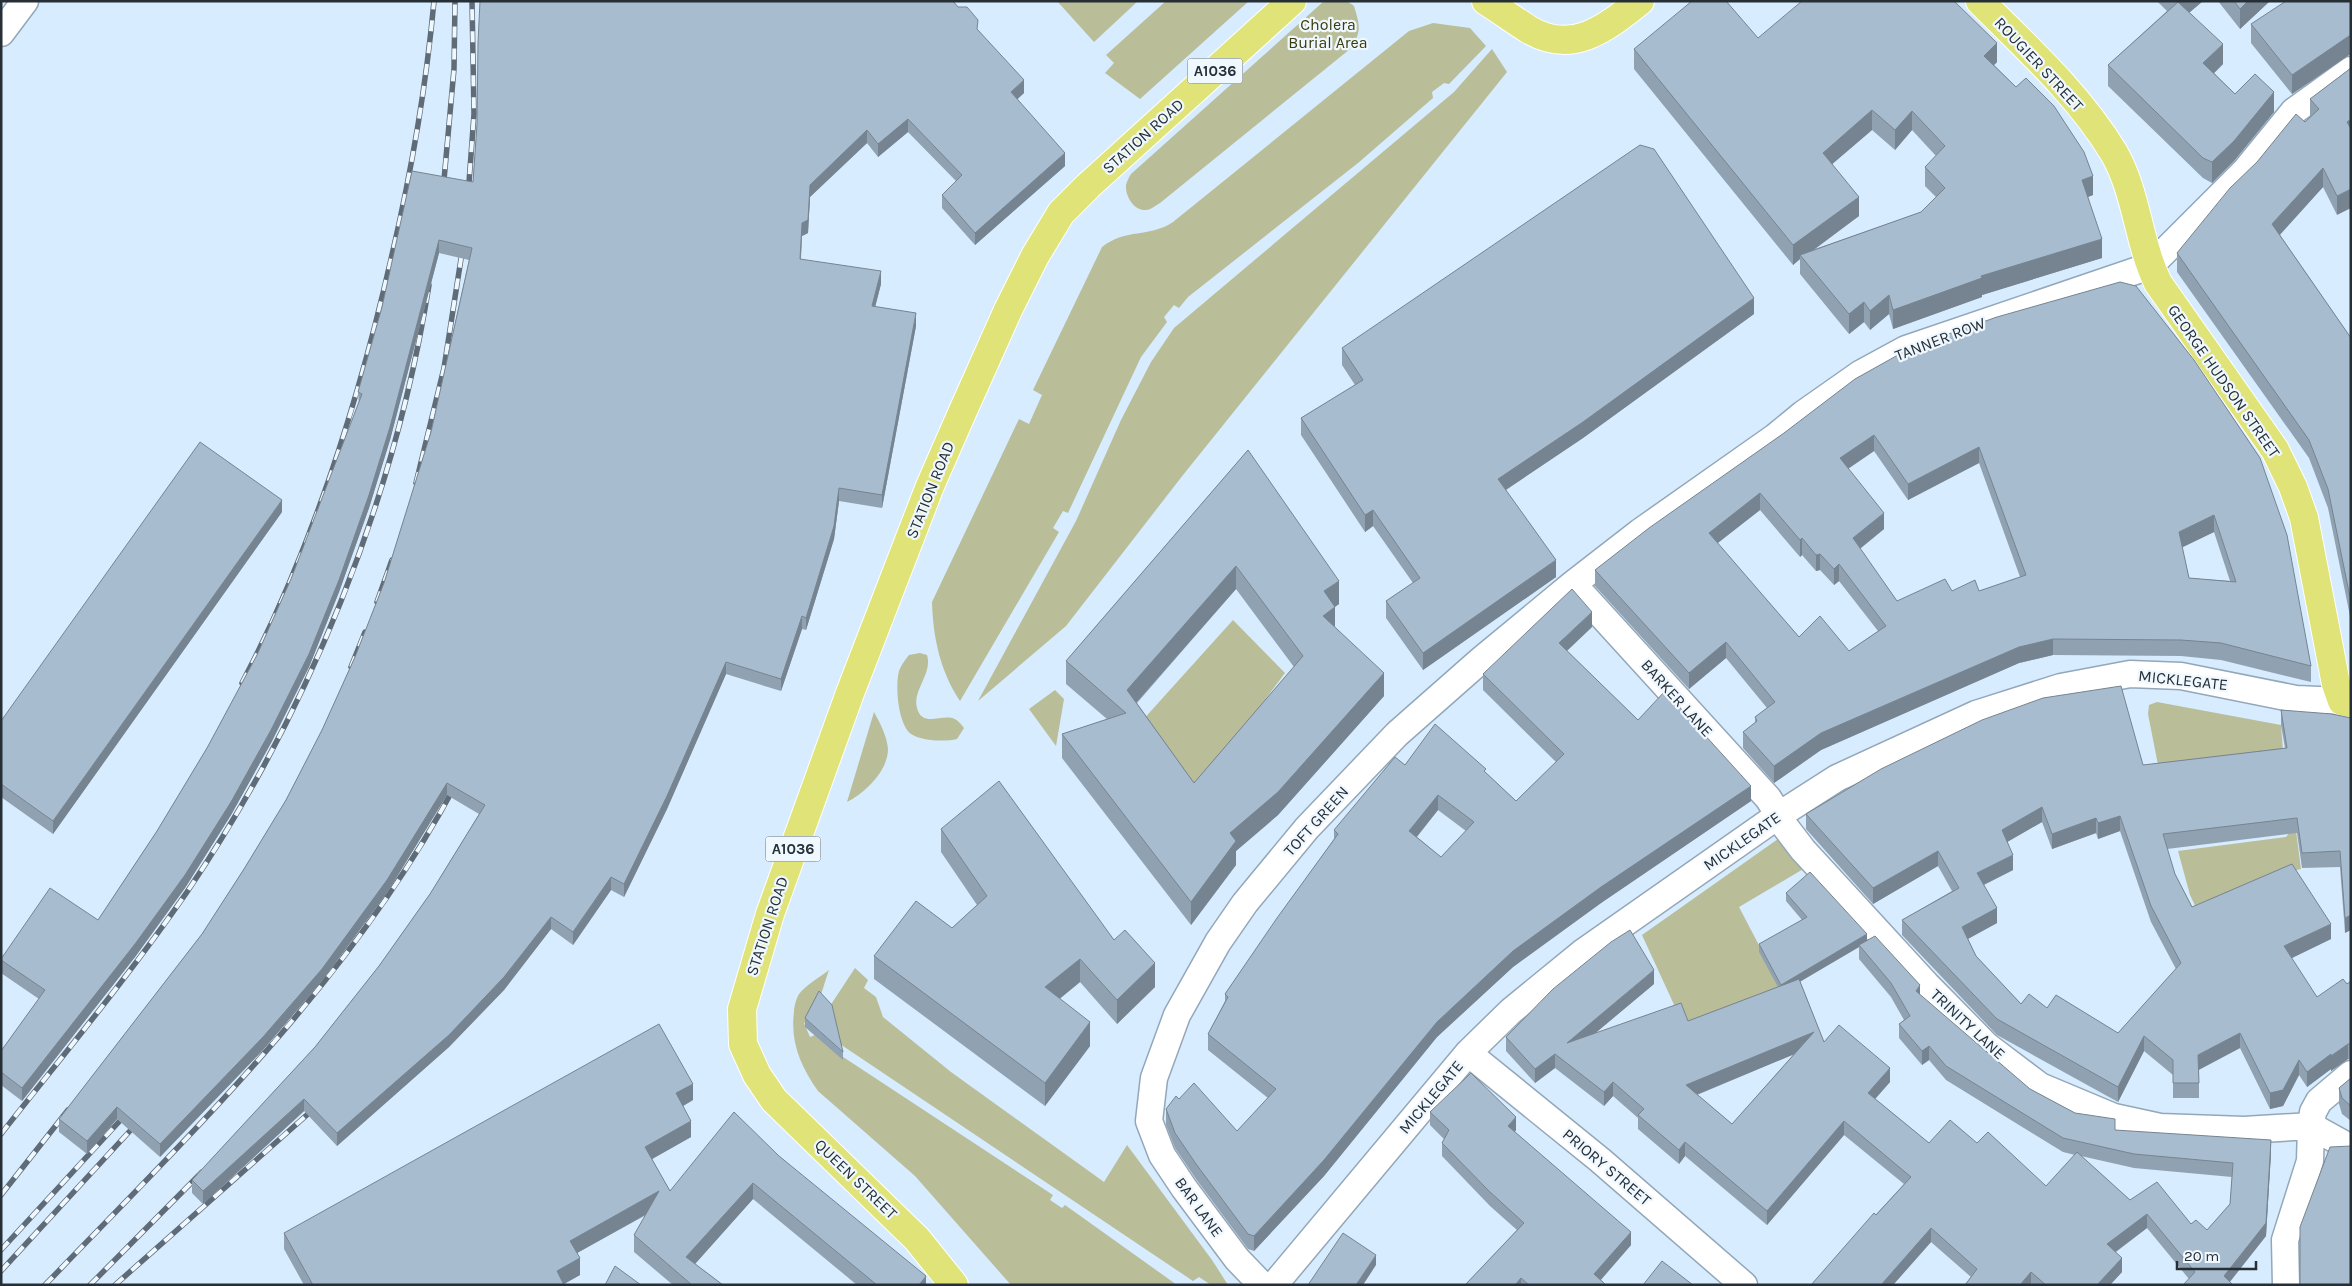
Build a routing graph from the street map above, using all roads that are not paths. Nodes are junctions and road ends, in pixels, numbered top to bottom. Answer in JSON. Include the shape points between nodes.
{"nodes":[{"id":1,"x":25,"y":1,"type":"edge"},
{"id":2,"x":1292,"y":1,"type":"edge"},
{"id":3,"x":1486,"y":1,"type":"edge"},
{"id":4,"x":1640,"y":1,"type":"edge"},
{"id":5,"x":1980,"y":1,"type":"edge"},
{"id":6,"x":1509,"y":10,"type":"edge"},
{"id":7,"x":1,"y":33,"type":"edge"},
{"id":8,"x":2351,"y":70,"type":"edge"},
{"id":9,"x":2150,"y":266,"type":"junction"},
{"id":10,"x":1573,"y":584,"type":"junction"},
{"id":11,"x":2346,"y":702,"type":"edge"},
{"id":12,"x":1778,"y":815,"type":"junction"},
{"id":13,"x":1468,"y":1053,"type":"junction"},
{"id":14,"x":2351,"y":1074,"type":"edge"},
{"id":15,"x":756,"y":1075,"type":"joint"},
{"id":16,"x":2312,"y":1119,"type":"junction"},
{"id":17,"x":1149,"y":1121,"type":"joint"},
{"id":18,"x":2351,"y":1148,"type":"edge"},
{"id":19,"x":1741,"y":1284,"type":"edge"},
{"id":20,"x":954,"y":1285,"type":"edge"},
{"id":21,"x":1262,"y":1285,"type":"edge"},
{"id":22,"x":1274,"y":1285,"type":"edge"},
{"id":23,"x":2286,"y":1285,"type":"edge"}],
"edges":[{"from":1,"to":7,"type":"street"},
{"from":2,"to":15,"type":"main road","name":"STATION ROAD","number":"A1036","via":[[1061,213],[1008,310],[930,486],[770,914],[742,1010],[743,1044]]},
{"from":3,"to":6,"type":"main road"},
{"from":4,"to":6,"type":"main road","via":[[1599,32],[1572,40],[1544,36],[1528,29]]},
{"from":5,"to":9,"type":"main road","name":"ROUGIER STREET","via":[[2071,93],[2114,154],[2128,185]]},
{"from":8,"to":9,"type":"street","name":"TANNER ROW","via":[[2294,110],[2246,171]]},
{"from":9,"to":10,"type":"street","name":"TANNER ROW","via":[[1906,349],[1838,389]]},
{"from":9,"to":11,"type":"main road","name":"GEORGE HUDSON STREET","via":[[2169,301],[2275,450],[2293,487],[2304,518],[2327,645]]},
{"from":10,"to":12,"type":"street","name":"BARKER LANE","via":[[1768,798]]},
{"from":10,"to":17,"type":"street","name":"TOFT GREEN","via":[[1397,734],[1307,828],[1245,903],[1218,942],[1177,1015],[1154,1078]]},
{"from":11,"to":12,"type":"street","name":"MICKLEGATE","via":[[2296,699],[2221,683],[2162,675],[2130,674],[2061,687],[1976,714],[1837,778]]},
{"from":12,"to":13,"type":"street","name":"MICKLEGATE","via":[[1582,953],[1511,1011]]},
{"from":12,"to":16,"type":"street","name":"TRINITY LANE","via":[[1803,850],[1987,1046],[2040,1086],[2114,1117],[2160,1127],[2244,1130]]},
{"from":13,"to":19,"type":"street","name":"PRIORY STREET","via":[[1600,1160]]},
{"from":13,"to":22,"type":"street","name":"MICKLEGATE"},
{"from":14,"to":16,"type":"street","via":[[2319,1101]]},
{"from":15,"to":20,"type":"main road","name":"QUEEN STREET","number":"A1036","via":[[774,1100],[916,1239]]},
{"from":16,"to":18,"type":"street"},
{"from":16,"to":23,"type":"street","via":[[2310,1161],[2285,1240]]},
{"from":17,"to":21,"type":"street","name":"BAR LANE","via":[[1162,1155],[1184,1188],[1237,1259]]}]}
